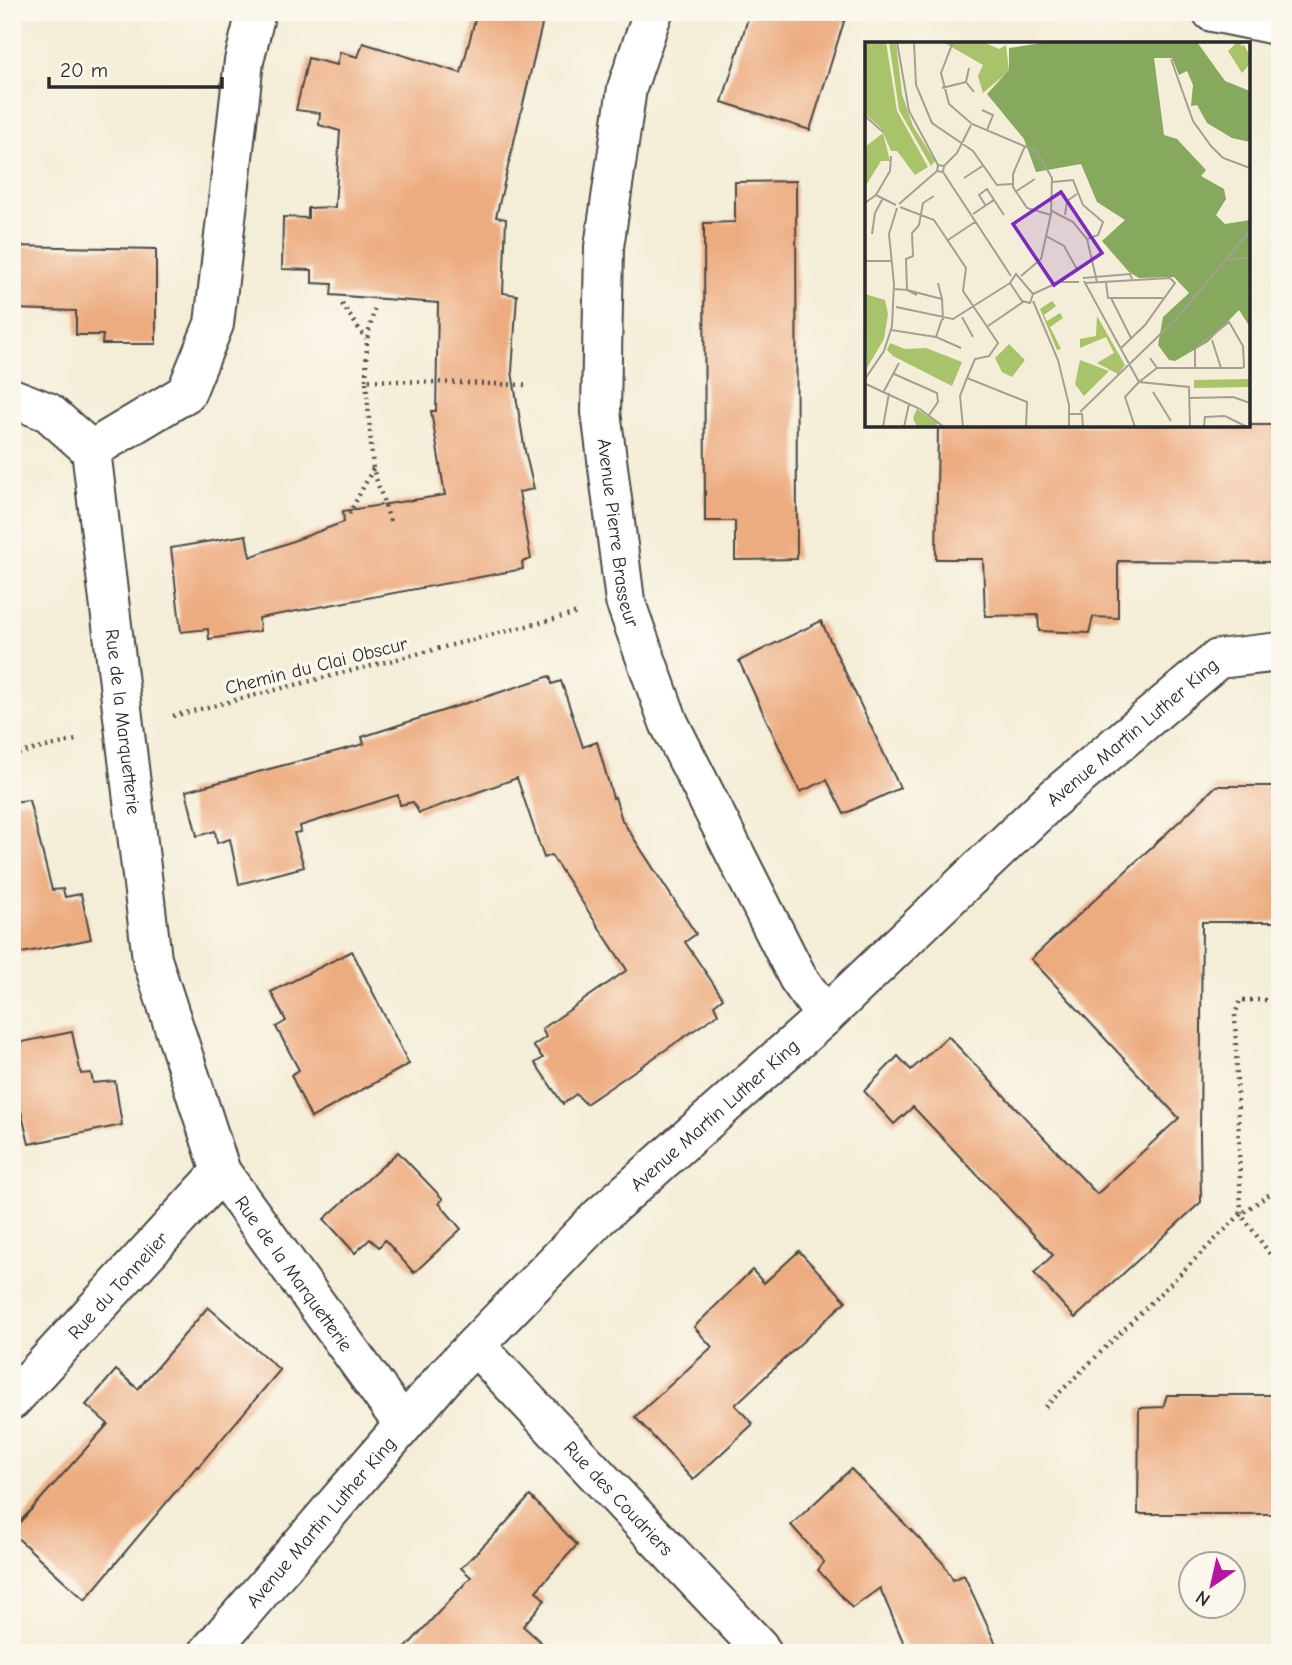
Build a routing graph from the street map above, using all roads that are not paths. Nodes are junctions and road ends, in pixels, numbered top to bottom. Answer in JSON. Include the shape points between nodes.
{"nodes":[{"id":1,"x":256,"y":12,"type":"edge"},
{"id":2,"x":653,"y":12,"type":"edge"},
{"id":3,"x":1212,"y":12,"type":"edge"},
{"id":4,"x":1280,"y":26,"type":"edge"},
{"id":5,"x":12,"y":398,"type":"edge"},
{"id":6,"x":91,"y":450,"type":"junction"},
{"id":7,"x":1280,"y":652,"type":"edge"},
{"id":8,"x":825,"y":1016,"type":"junction"},
{"id":9,"x":221,"y":1172,"type":"junction"},
{"id":10,"x":475,"y":1345,"type":"junction"},
{"id":11,"x":12,"y":1399,"type":"edge"},
{"id":12,"x":403,"y":1424,"type":"junction"},
{"id":13,"x":208,"y":1653,"type":"edge"},
{"id":14,"x":762,"y":1653,"type":"edge"}],
"edges":[{"from":1,"to":6,"type":"street","via":[[244,61],[214,324],[186,393]]},
{"from":2,"to":8,"type":"street","name":"Avenue Pierre Brasseur","via":[[627,88],[604,247],[601,412],[625,601],[669,723],[798,978]]},
{"from":3,"to":4,"type":"street"},
{"from":5,"to":6,"type":"street","via":[[48,412]]},
{"from":6,"to":9,"type":"street","name":"Rue de la Marquetterie","via":[[152,959]]},
{"from":7,"to":8,"type":"street","name":"Avenue Martin Luther King","via":[[1218,659],[1048,803]]},
{"from":8,"to":10,"type":"street","name":"Avenue Martin Luther King","via":[[597,1218]]},
{"from":9,"to":11,"type":"street","name":"Rue du Tonnelier"},
{"from":9,"to":12,"type":"street","name":"Rue de la Marquetterie"},
{"from":10,"to":12,"type":"street","name":"Avenue Martin Luther King"},
{"from":10,"to":14,"type":"street","name":"Rue des Coudriers"},
{"from":12,"to":13,"type":"street","name":"Avenue Martin Luther King"}]}
